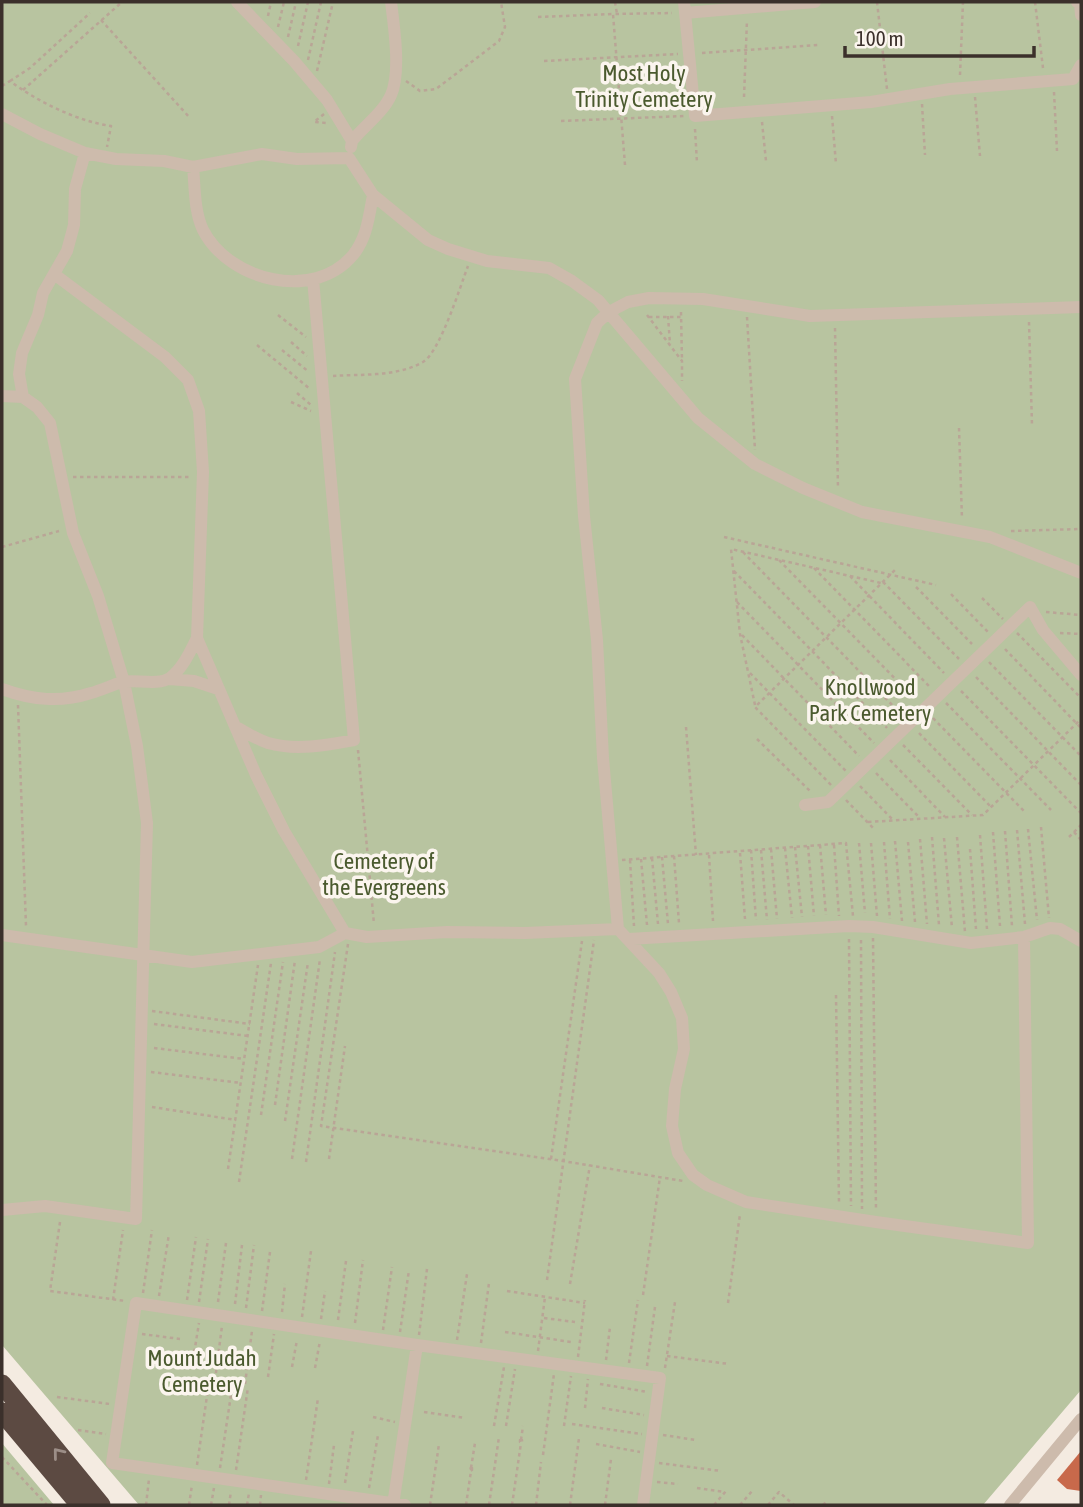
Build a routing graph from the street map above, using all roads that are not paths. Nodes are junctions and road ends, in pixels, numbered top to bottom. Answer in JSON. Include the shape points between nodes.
{"nodes":[{"id":1,"x":237,"y":2,"type":"edge"},
{"id":2,"x":391,"y":2,"type":"edge"},
{"id":3,"x":815,"y":2,"type":"edge"},
{"id":4,"x":1077,"y":2,"type":"edge"},
{"id":5,"x":684,"y":7,"type":"edge"},
{"id":6,"x":1081,"y":15,"type":"edge"},
{"id":7,"x":1081,"y":65,"type":"edge"},
{"id":8,"x":2,"y":114,"type":"edge"},
{"id":9,"x":352,"y":141,"type":"junction"},
{"id":10,"x":91,"y":150,"type":"junction"},
{"id":11,"x":349,"y":158,"type":"junction"},
{"id":12,"x":193,"y":167,"type":"junction"},
{"id":13,"x":373,"y":195,"type":"junction"},
{"id":14,"x":54,"y":274,"type":"junction"},
{"id":15,"x":313,"y":279,"type":"junction"},
{"id":16,"x":1081,"y":307,"type":"edge"},
{"id":17,"x":609,"y":312,"type":"junction"},
{"id":18,"x":2,"y":396,"type":"edge"},
{"id":19,"x":23,"y":397,"type":"junction"},
{"id":20,"x":1081,"y":573,"type":"edge"},
{"id":21,"x":197,"y":638,"type":"junction"},
{"id":22,"x":1081,"y":675,"type":"edge"},
{"id":23,"x":169,"y":679,"type":"junction"},
{"id":24,"x":124,"y":682,"type":"junction"},
{"id":25,"x":2,"y":689,"type":"edge"},
{"id":26,"x":219,"y":689,"type":"junction"},
{"id":27,"x":238,"y":728,"type":"junction"},
{"id":28,"x":805,"y":805,"type":"dead end"},
{"id":29,"x":618,"y":929,"type":"junction"},
{"id":30,"x":1018,"y":933,"type":"junction"},
{"id":31,"x":2,"y":934,"type":"edge"},
{"id":32,"x":344,"y":935,"type":"junction"},
{"id":33,"x":632,"y":936,"type":"junction"},
{"id":34,"x":1081,"y":941,"type":"edge"},
{"id":35,"x":143,"y":954,"type":"junction"},
{"id":36,"x":2,"y":1210,"type":"edge"},
{"id":37,"x":417,"y":1345,"type":"junction"},
{"id":38,"x":2,"y":1384,"type":"edge"},
{"id":39,"x":2,"y":1412,"type":"edge"},
{"id":40,"x":1081,"y":1419,"type":"edge"},
{"id":41,"x":77,"y":1503,"type":"edge"},
{"id":42,"x":101,"y":1505,"type":"edge"},
{"id":43,"x":397,"y":1505,"type":"edge"},
{"id":44,"x":643,"y":1505,"type":"edge"},
{"id":45,"x":1010,"y":1505,"type":"edge"}],
"edges":[{"from":1,"to":9,"type":"street","via":[[327,100]]},
{"from":2,"to":9,"type":"street","via":[[395,76],[391,94]]},
{"from":3,"to":5,"type":"street"},
{"from":4,"to":6,"type":"street"},
{"from":5,"to":7,"type":"street","via":[[695,116],[1073,79]]},
{"from":8,"to":10,"type":"street","via":[[40,134]]},
{"from":9,"to":11,"type":"street"},
{"from":10,"to":12,"type":"street","via":[[116,159]]},
{"from":10,"to":14,"type":"street","via":[[75,188],[74,225],[67,251]]},
{"from":11,"to":12,"type":"street","via":[[262,154]]},
{"from":11,"to":13,"type":"street"},
{"from":12,"to":15,"type":"street","via":[[203,230],[221,254],[269,279]]},
{"from":13,"to":15,"type":"street","via":[[364,238],[352,256],[337,270]]},
{"from":13,"to":17,"type":"street","via":[[428,240],[487,261],[549,268]]},
{"from":14,"to":19,"type":"street","via":[[22,353]]},
{"from":14,"to":21,"type":"street","via":[[165,357],[188,380],[199,411],[203,477]]},
{"from":15,"to":27,"type":"street","via":[[322,379],[317,406],[354,740],[295,746],[267,743]]},
{"from":16,"to":17,"type":"street","via":[[810,316],[681,297],[628,302]]},
{"from":17,"to":20,"type":"street","via":[[698,418],[755,464],[862,512],[990,537]]},
{"from":17,"to":29,"type":"street","via":[[597,323],[575,379]]},
{"from":18,"to":19,"type":"street"},
{"from":19,"to":24,"type":"street","via":[[50,423],[72,527]]},
{"from":21,"to":23,"type":"street","via":[[187,660]]},
{"from":21,"to":26,"type":"street"},
{"from":22,"to":28,"type":"street","via":[[1030,607],[828,802]]},
{"from":23,"to":24,"type":"street"},
{"from":23,"to":26,"type":"street"},
{"from":24,"to":25,"type":"street","via":[[52,701]]},
{"from":24,"to":35,"type":"street","via":[[147,823]]},
{"from":26,"to":27,"type":"street"},
{"from":27,"to":32,"type":"street","via":[[284,831]]},
{"from":29,"to":32,"type":"street"},
{"from":29,"to":33,"type":"street"},
{"from":30,"to":33,"type":"street","via":[[957,943],[860,923]]},
{"from":30,"to":33,"type":"street","via":[[1028,1243],[742,1200],[693,1175],[678,1153],[672,1126],[684,1049],[682,1018],[671,992]]},
{"from":30,"to":34,"type":"street","via":[[1060,929]]},
{"from":31,"to":35,"type":"street"},
{"from":32,"to":35,"type":"street","via":[[291,950],[192,962]]},
{"from":35,"to":36,"type":"street","via":[[136,1219],[45,1206]]},
{"from":37,"to":43,"type":"street"},
{"from":37,"to":43,"type":"street","via":[[139,1303],[112,1463]]},
{"from":37,"to":44,"type":"street","via":[[660,1378]]},
{"from":42,"to":38,"type":"highway","one_way":true},
{"from":39,"to":41,"type":"highway"},
{"from":40,"to":45,"type":"street"}]}
